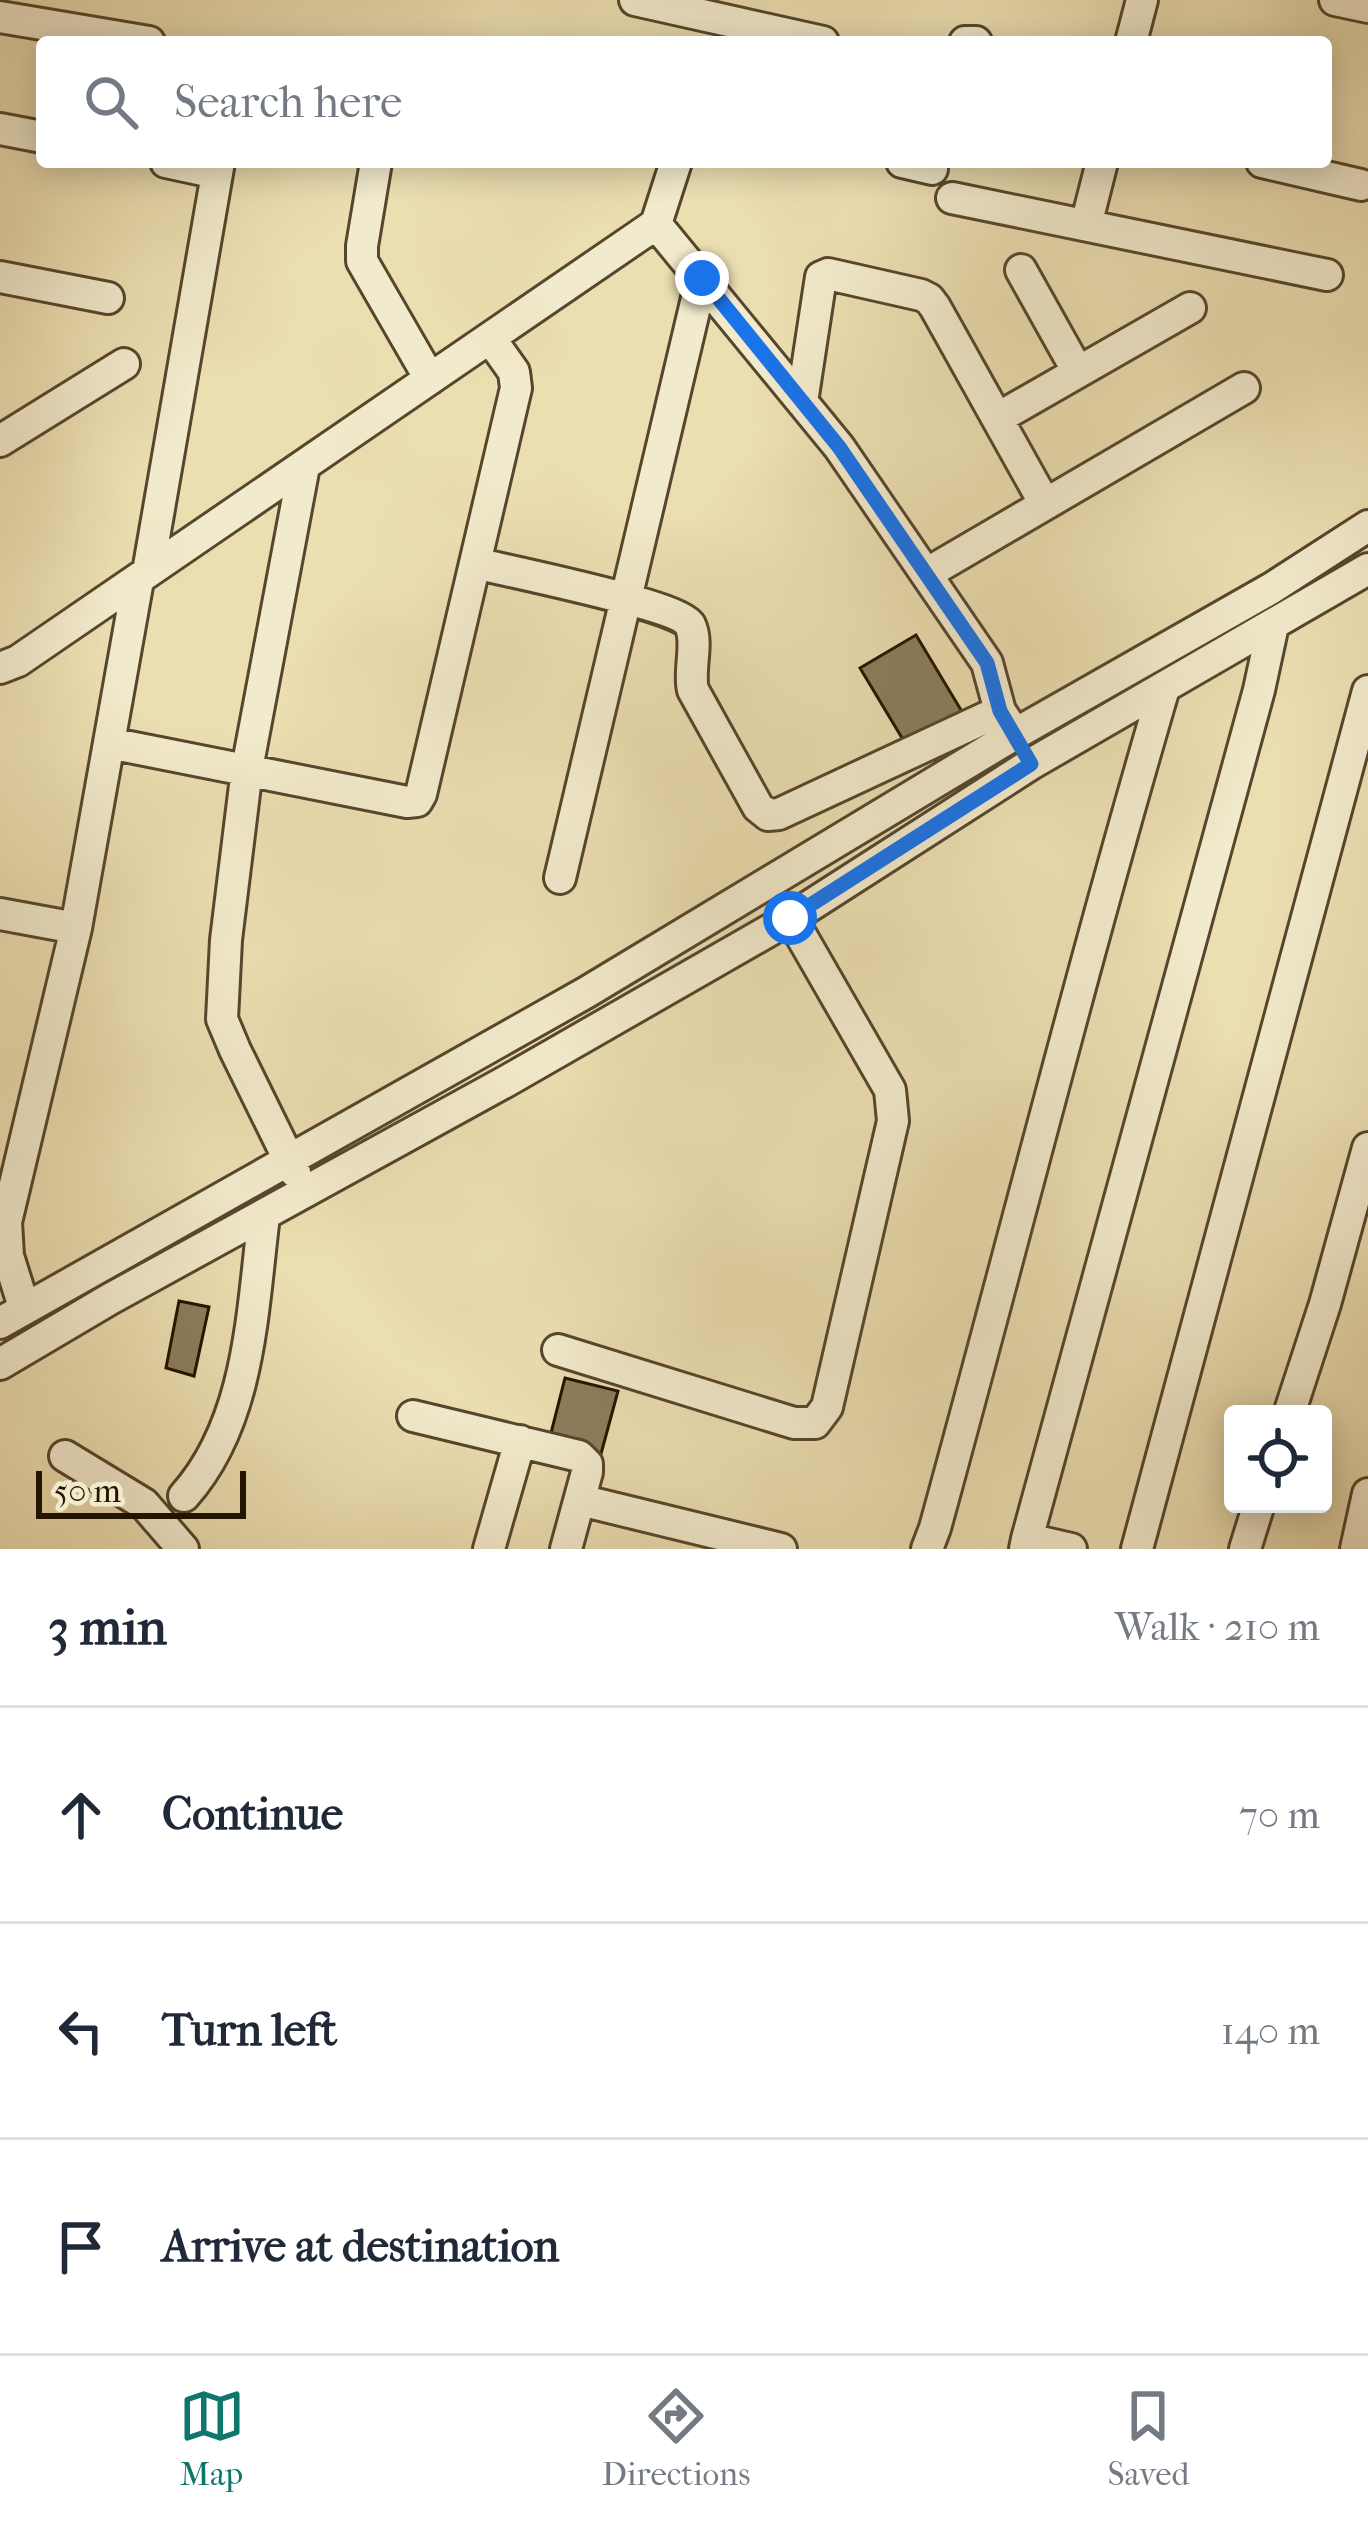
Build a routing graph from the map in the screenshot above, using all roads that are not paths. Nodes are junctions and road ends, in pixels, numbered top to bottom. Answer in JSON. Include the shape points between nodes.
{"nodes":[{"id":1,"x":635,"y":0,"type":"edge"},
{"id":2,"x":1142,"y":0,"type":"edge"},
{"id":3,"x":1335,"y":0,"type":"edge"},
{"id":4,"x":1368,"y":8,"type":"edge"},
{"id":5,"x":0,"y":16,"type":"edge"},
{"id":6,"x":716,"y":20,"type":"edge"},
{"id":7,"x":115,"y":36,"type":"edge"},
{"id":8,"x":794,"y":36,"type":"edge"},
{"id":9,"x":1133,"y":36,"type":"edge"},
{"id":10,"x":0,"y":129,"type":"edge"},
{"id":11,"x":36,"y":136,"type":"edge"},
{"id":12,"x":218,"y":168,"type":"edge"},
{"id":13,"x":375,"y":168,"type":"edge"},
{"id":14,"x":674,"y":168,"type":"edge"},
{"id":15,"x":1100,"y":168,"type":"edge"},
{"id":16,"x":1289,"y":168,"type":"edge"},
{"id":17,"x":1361,"y":184,"type":"dead end"},
{"id":18,"x":952,"y":198,"type":"dead end"},
{"id":19,"x":656,"y":224,"type":"junction"},
{"id":20,"x":1086,"y":225,"type":"junction"},
{"id":21,"x":1021,"y":270,"type":"dead end"},
{"id":22,"x":1327,"y":275,"type":"dead end"},
{"id":23,"x":0,"y":277,"type":"edge"},
{"id":24,"x":702,"y":278,"type":"junction"},
{"id":25,"x":108,"y":298,"type":"dead end"},
{"id":26,"x":1190,"y":308,"type":"dead end"},
{"id":27,"x":490,"y":338,"type":"junction"},
{"id":28,"x":124,"y":364,"type":"dead end"},
{"id":29,"x":1078,"y":372,"type":"junction"},
{"id":30,"x":430,"y":379,"type":"junction"},
{"id":31,"x":1244,"y":388,"type":"dead end"},
{"id":32,"x":802,"y":402,"type":"junction"},
{"id":33,"x":998,"y":418,"type":"junction"},
{"id":34,"x":0,"y":441,"type":"edge"},
{"id":35,"x":304,"y":466,"type":"junction"},
{"id":36,"x":1046,"y":504,"type":"junction"},
{"id":37,"x":1368,"y":526,"type":"edge"},
{"id":38,"x":475,"y":563,"type":"junction"},
{"id":39,"x":1368,"y":569,"type":"edge"},
{"id":40,"x":926,"y":574,"type":"junction"},
{"id":41,"x":143,"y":576,"type":"junction"},
{"id":42,"x":626,"y":599,"type":"junction"},
{"id":43,"x":1273,"y":625,"type":"junction"},
{"id":44,"x":0,"y":668,"type":"edge"},
{"id":45,"x":1164,"y":688,"type":"junction"},
{"id":46,"x":1368,"y":691,"type":"edge"},
{"id":47,"x":1008,"y":722,"type":"junction"},
{"id":48,"x":109,"y":743,"type":"junction"},
{"id":49,"x":1031,"y":764,"type":"junction"},
{"id":50,"x":248,"y":769,"type":"junction"},
{"id":51,"x":560,"y":878,"type":"dead end"},
{"id":52,"x":0,"y":914,"type":"edge"},
{"id":53,"x":790,"y":918,"type":"junction"},
{"id":54,"x":76,"y":928,"type":"junction"},
{"id":55,"x":586,"y":992,"type":"junction"},
{"id":56,"x":603,"y":1025,"type":"junction"},
{"id":57,"x":1368,"y":1148,"type":"edge"},
{"id":58,"x":287,"y":1159,"type":"junction"},
{"id":59,"x":308,"y":1192,"type":"junction"},
{"id":60,"x":264,"y":1216,"type":"junction"},
{"id":61,"x":12,"y":1315,"type":"edge"},
{"id":62,"x":558,"y":1350,"type":"dead end"},
{"id":63,"x":0,"y":1364,"type":"edge"},
{"id":64,"x":1292,"y":1405,"type":"edge"},
{"id":65,"x":413,"y":1416,"type":"dead end"},
{"id":66,"x":520,"y":1442,"type":"junction"},
{"id":67,"x":64,"y":1456,"type":"dead end"},
{"id":68,"x":1368,"y":1494,"type":"edge"},
{"id":69,"x":184,"y":1496,"type":"dead end"},
{"id":70,"x":580,"y":1500,"type":"junction"},
{"id":71,"x":1256,"y":1513,"type":"edge"},
{"id":72,"x":1026,"y":1544,"type":"edge"},
{"id":73,"x":183,"y":1549,"type":"edge"},
{"id":74,"x":490,"y":1549,"type":"edge"},
{"id":75,"x":566,"y":1549,"type":"edge"},
{"id":76,"x":781,"y":1549,"type":"edge"},
{"id":77,"x":927,"y":1549,"type":"edge"},
{"id":78,"x":1072,"y":1549,"type":"edge"},
{"id":79,"x":1137,"y":1549,"type":"edge"},
{"id":80,"x":1245,"y":1549,"type":"edge"},
{"id":81,"x":1356,"y":1549,"type":"edge"}],
"edges":[{"from":1,"to":6,"type":"street"},
{"from":2,"to":9,"type":"street"},
{"from":3,"to":4,"type":"street"},
{"from":5,"to":7,"type":"street"},
{"from":6,"to":8,"type":"street"},
{"from":10,"to":11,"type":"street"},
{"from":12,"to":41,"type":"street"},
{"from":13,"to":30,"type":"street","via":[[362,261]]},
{"from":14,"to":19,"type":"street"},
{"from":15,"to":20,"type":"street"},
{"from":16,"to":17,"type":"street"},
{"from":18,"to":20,"type":"street"},
{"from":19,"to":24,"type":"street"},
{"from":19,"to":27,"type":"street"},
{"from":20,"to":22,"type":"street"},
{"from":21,"to":29,"type":"street"},
{"from":23,"to":25,"type":"street"},
{"from":24,"to":32,"type":"street"},
{"from":24,"to":42,"type":"street"},
{"from":26,"to":29,"type":"street"},
{"from":27,"to":30,"type":"street"},
{"from":27,"to":38,"type":"street","via":[[517,380]]},
{"from":28,"to":34,"type":"street"},
{"from":29,"to":33,"type":"street"},
{"from":30,"to":35,"type":"street"},
{"from":31,"to":36,"type":"street"},
{"from":32,"to":33,"type":"street","via":[[818,284],[828,274],[929,299]]},
{"from":32,"to":40,"type":"street"},
{"from":33,"to":36,"type":"street"},
{"from":35,"to":41,"type":"street"},
{"from":35,"to":50,"type":"street"},
{"from":36,"to":40,"type":"street"},
{"from":37,"to":47,"type":"street","via":[[1271,588]]},
{"from":38,"to":42,"type":"street"},
{"from":38,"to":50,"type":"street","via":[[417,801]]},
{"from":39,"to":43,"type":"street"},
{"from":40,"to":47,"type":"street","via":[[987,663]]},
{"from":41,"to":44,"type":"street"},
{"from":41,"to":48,"type":"street"},
{"from":42,"to":47,"type":"street","via":[[690,626],[693,690],[768,815]]},
{"from":42,"to":51,"type":"street"},
{"from":43,"to":45,"type":"street"},
{"from":43,"to":72,"type":"street"},
{"from":45,"to":49,"type":"street"},
{"from":45,"to":77,"type":"street"},
{"from":46,"to":79,"type":"street"},
{"from":47,"to":49,"type":"street"},
{"from":47,"to":55,"type":"street"},
{"from":48,"to":50,"type":"street"},
{"from":48,"to":54,"type":"street"},
{"from":49,"to":53,"type":"street"},
{"from":50,"to":58,"type":"street","via":[[222,1019]]},
{"from":52,"to":54,"type":"street"},
{"from":53,"to":56,"type":"street"},
{"from":53,"to":62,"type":"street","via":[[890,1090],[892,1121],[827,1407],[815,1423],[794,1423]]},
{"from":54,"to":61,"type":"street","via":[[6,1222]]},
{"from":55,"to":56,"type":"street"},
{"from":55,"to":58,"type":"street"},
{"from":56,"to":59,"type":"street"},
{"from":57,"to":64,"type":"street"},
{"from":58,"to":59,"type":"street"},
{"from":58,"to":61,"type":"street"},
{"from":59,"to":60,"type":"street"},
{"from":60,"to":63,"type":"street"},
{"from":60,"to":69,"type":"street","via":[[244,1372],[215,1452]]},
{"from":65,"to":66,"type":"street"},
{"from":66,"to":70,"type":"street","via":[[579,1456],[587,1464]]},
{"from":66,"to":74,"type":"street"},
{"from":67,"to":73,"type":"street","via":[[144,1504]]},
{"from":68,"to":81,"type":"street"},
{"from":70,"to":75,"type":"street"},
{"from":70,"to":76,"type":"street"},
{"from":71,"to":80,"type":"street"},
{"from":72,"to":78,"type":"street"}]}
